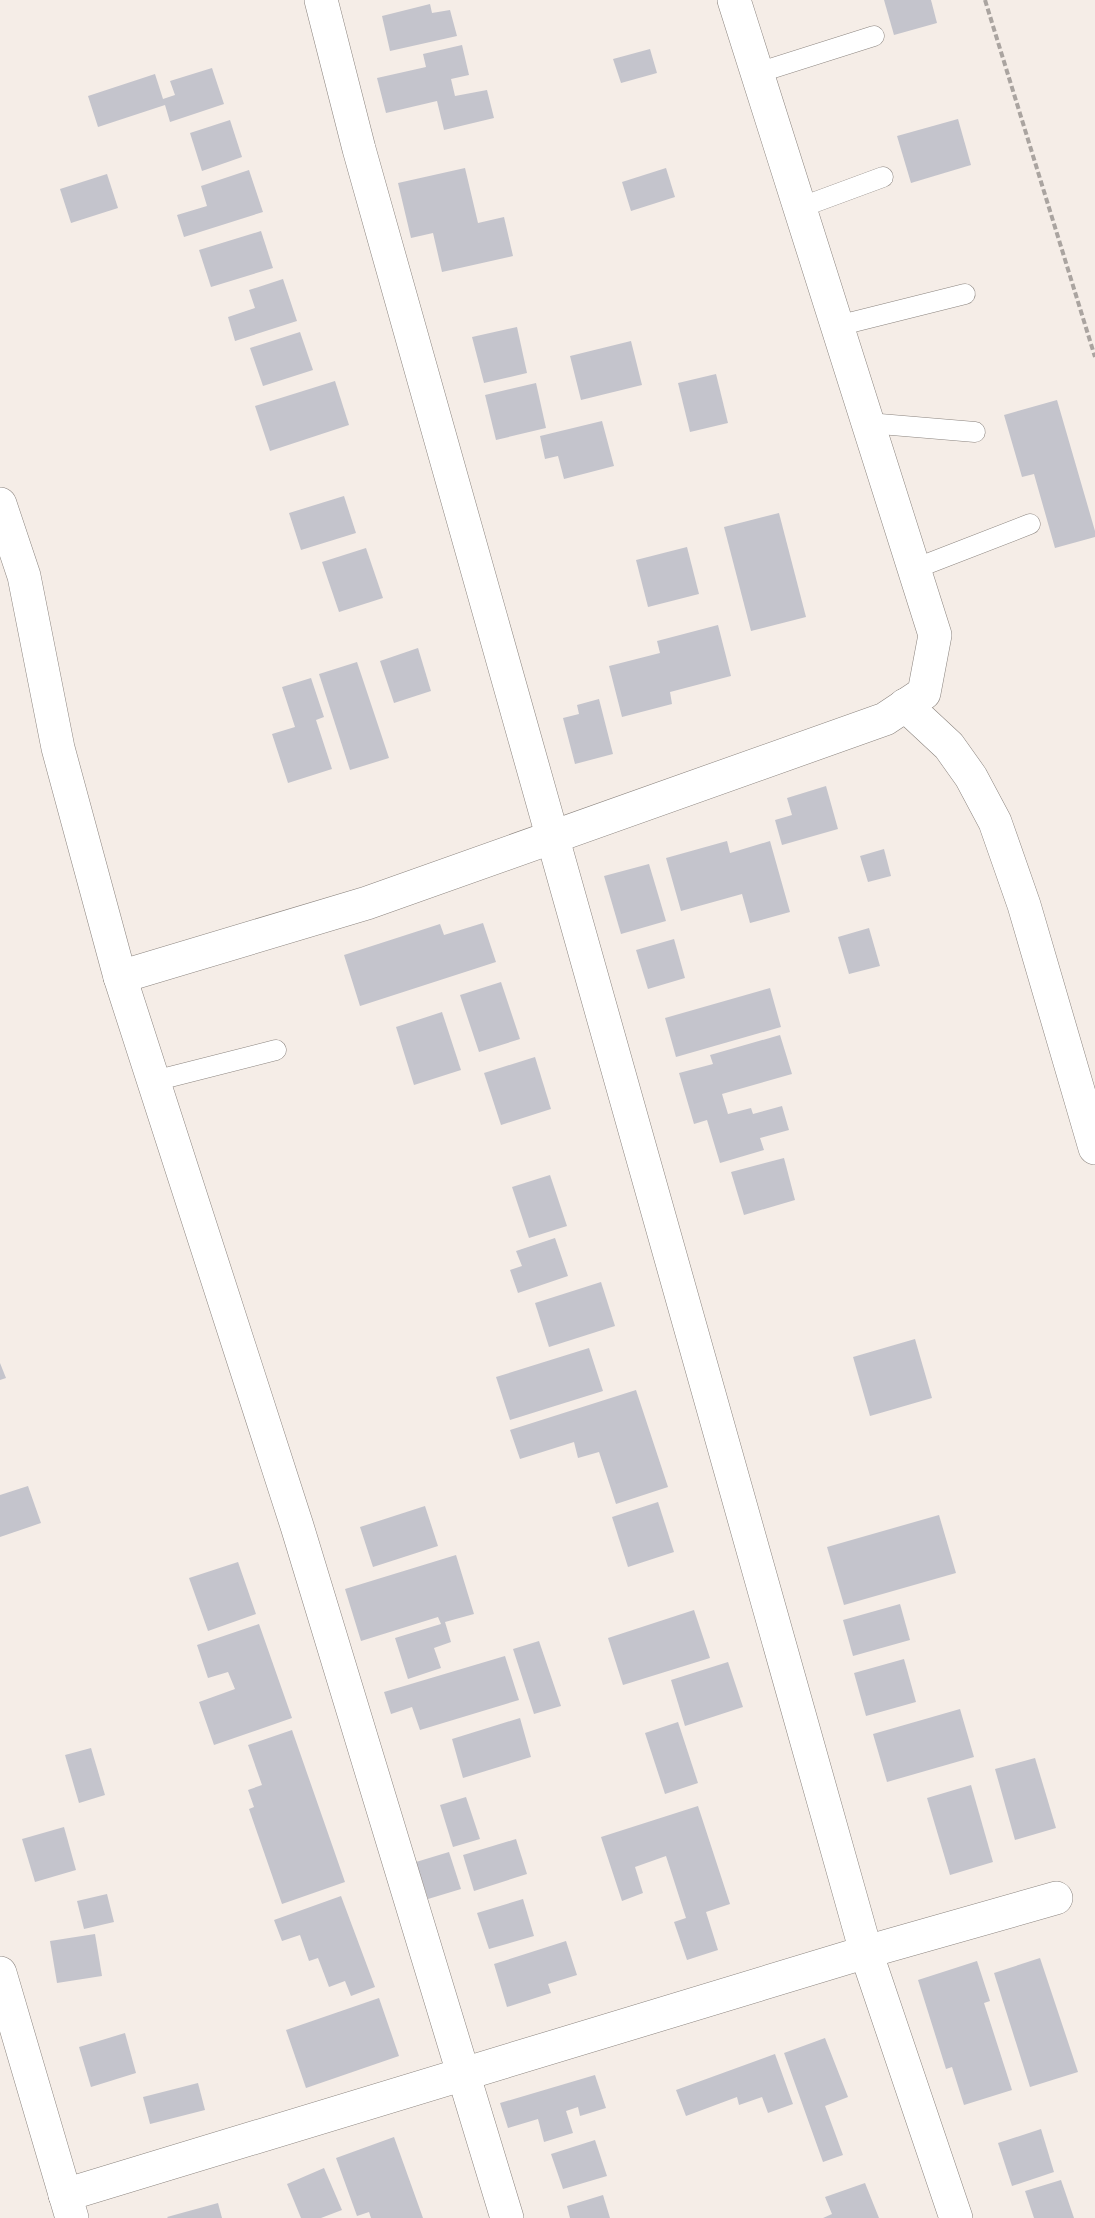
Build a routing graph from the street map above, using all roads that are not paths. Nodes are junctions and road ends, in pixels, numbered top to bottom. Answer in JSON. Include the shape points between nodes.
{"nodes":[{"id":1,"x":321,"y":0,"type":"edge"},
{"id":2,"x":734,"y":0,"type":"edge"},
{"id":3,"x":874,"y":36,"type":"dead end"},
{"id":4,"x":757,"y":73,"type":"junction"},
{"id":5,"x":883,"y":177,"type":"dead end"},
{"id":6,"x":800,"y":208,"type":"junction"},
{"id":7,"x":965,"y":294,"type":"dead end"},
{"id":8,"x":837,"y":326,"type":"junction"},
{"id":9,"x":868,"y":423,"type":"junction"},
{"id":10,"x":975,"y":432,"type":"dead end"},
{"id":11,"x":0,"y":504,"type":"edge"},
{"id":12,"x":1030,"y":524,"type":"dead end"},
{"id":13,"x":914,"y":569,"type":"junction"},
{"id":14,"x":905,"y":705,"type":"junction"},
{"id":15,"x":552,"y":837,"type":"junction"},
{"id":16,"x":120,"y":976,"type":"junction"},
{"id":17,"x":276,"y":1050,"type":"dead end"},
{"id":18,"x":154,"y":1081,"type":"junction"},
{"id":19,"x":1095,"y":1148,"type":"edge"},
{"id":20,"x":1056,"y":1898,"type":"dead end"},
{"id":21,"x":866,"y":1952,"type":"junction"},
{"id":22,"x":0,"y":1973,"type":"edge"},
{"id":23,"x":465,"y":2074,"type":"junction"},
{"id":24,"x":69,"y":2206,"type":"edge"},
{"id":25,"x":507,"y":2218,"type":"edge"},
{"id":26,"x":956,"y":2218,"type":"edge"}],
"edges":[{"from":1,"to":15,"type":"street","via":[[365,172]]},
{"from":2,"to":4,"type":"street"},
{"from":3,"to":4,"type":"lane"},
{"from":4,"to":6,"type":"street"},
{"from":5,"to":6,"type":"lane"},
{"from":6,"to":8,"type":"street"},
{"from":7,"to":8,"type":"lane"},
{"from":8,"to":9,"type":"street"},
{"from":9,"to":10,"type":"lane"},
{"from":9,"to":13,"type":"street"},
{"from":11,"to":16,"type":"street","via":[[24,576],[58,748]]},
{"from":12,"to":13,"type":"lane"},
{"from":13,"to":14,"type":"street","via":[[935,635],[924,693]]},
{"from":14,"to":15,"type":"street","via":[[885,719]]},
{"from":14,"to":19,"type":"street","via":[[949,746],[995,822],[1024,904]]},
{"from":15,"to":16,"type":"street","via":[[367,903]]},
{"from":15,"to":21,"type":"street"},
{"from":16,"to":18,"type":"street"},
{"from":17,"to":18,"type":"lane"},
{"from":18,"to":23,"type":"street","via":[[297,1526]]},
{"from":20,"to":21,"type":"street"},
{"from":21,"to":23,"type":"street"},
{"from":21,"to":26,"type":"street"},
{"from":22,"to":24,"type":"street"},
{"from":23,"to":24,"type":"street"},
{"from":23,"to":25,"type":"street"}]}
